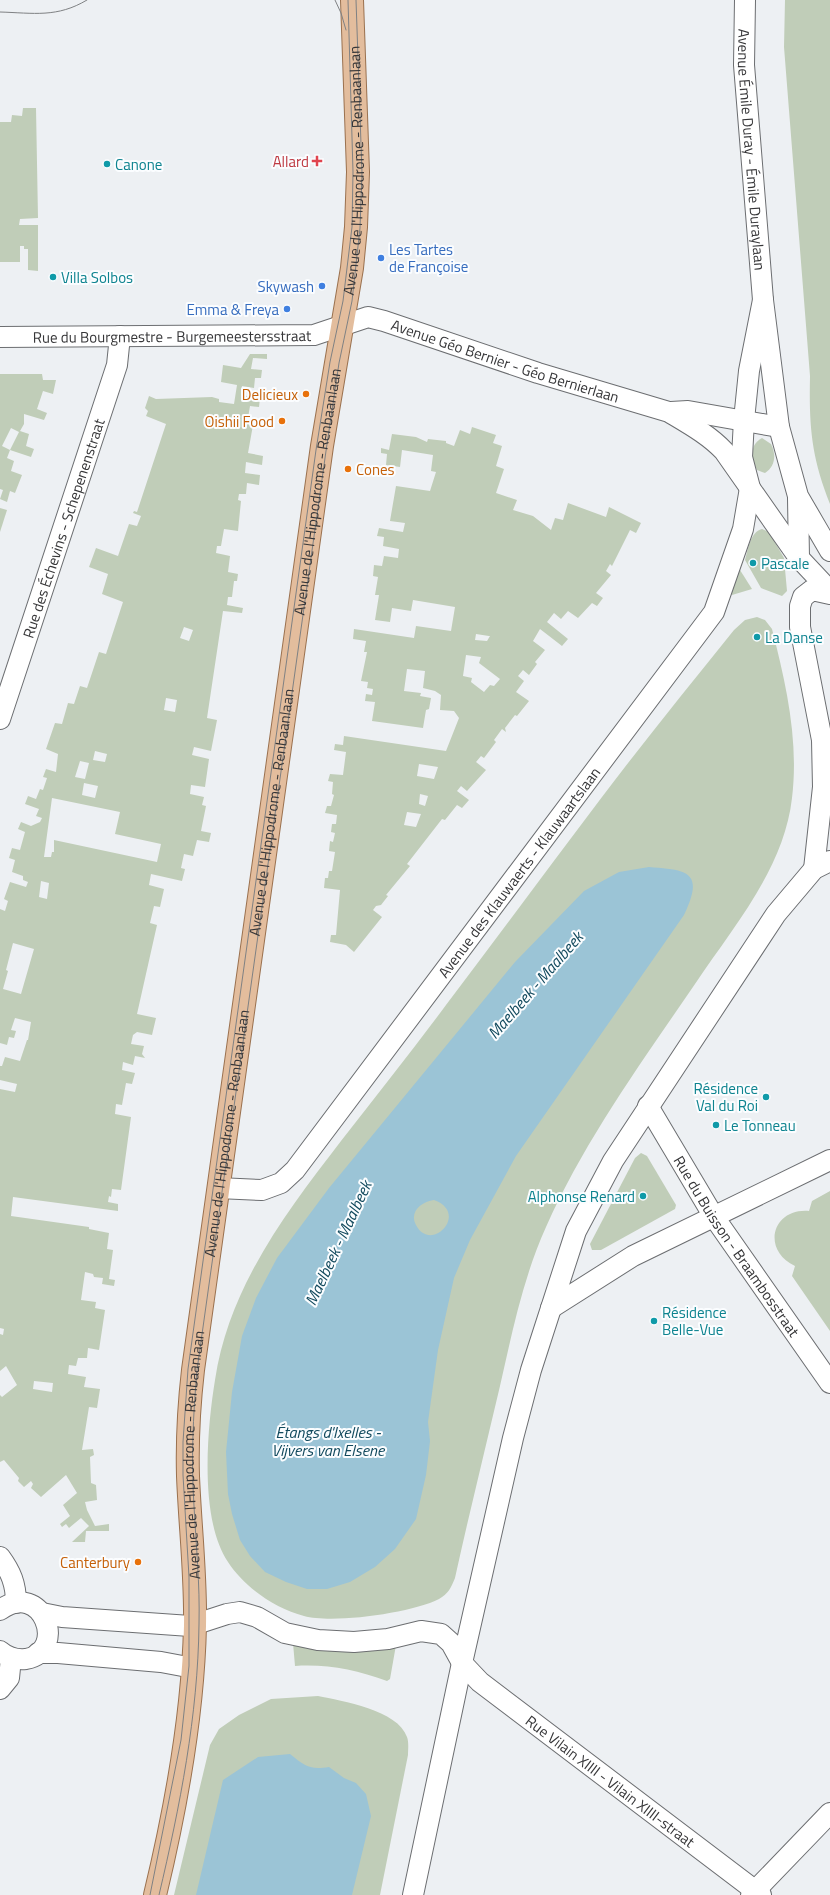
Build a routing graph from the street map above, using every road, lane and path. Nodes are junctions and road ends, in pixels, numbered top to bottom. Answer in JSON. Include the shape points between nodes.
{"nodes":[{"id":1,"x":352,"y":0,"type":"edge"},
{"id":2,"x":745,"y":0,"type":"edge"},
{"id":3,"x":763,"y":300,"type":"junction"},
{"id":4,"x":342,"y":326,"type":"junction"},
{"id":5,"x":120,"y":336,"type":"junction"},
{"id":6,"x":0,"y":337,"type":"edge"},
{"id":7,"x":669,"y":412,"type":"junction"},
{"id":8,"x":744,"y":420,"type":"junction"},
{"id":9,"x":779,"y":427,"type":"junction"},
{"id":10,"x":750,"y":488,"type":"junction"},
{"id":11,"x":798,"y":496,"type":"junction"},
{"id":12,"x":830,"y":551,"type":"edge"},
{"id":13,"x":799,"y":558,"type":"junction"},
{"id":14,"x":830,"y":592,"type":"edge"},
{"id":15,"x":0,"y":719,"type":"edge"},
{"id":16,"x":822,"y":865,"type":"edge"},
{"id":17,"x":648,"y":1106,"type":"junction"},
{"id":18,"x":830,"y":1160,"type":"edge"},
{"id":19,"x":218,"y":1188,"type":"junction"},
{"id":20,"x":714,"y":1217,"type":"junction"},
{"id":21,"x":551,"y":1308,"type":"junction"},
{"id":22,"x":830,"y":1383,"type":"edge"},
{"id":23,"x":0,"y":1557,"type":"edge"},
{"id":24,"x":8,"y":1606,"type":"edge"},
{"id":25,"x":42,"y":1613,"type":"junction"},
{"id":26,"x":195,"y":1625,"type":"junction"},
{"id":27,"x":38,"y":1653,"type":"junction"},
{"id":28,"x":6,"y":1655,"type":"edge"},
{"id":29,"x":462,"y":1663,"type":"junction"},
{"id":30,"x":194,"y":1668,"type":"junction"},
{"id":31,"x":0,"y":1689,"type":"edge"},
{"id":32,"x":830,"y":1813,"type":"edge"},
{"id":33,"x":756,"y":1893,"type":"edge"},
{"id":34,"x":155,"y":1895,"type":"edge"},
{"id":35,"x":413,"y":1895,"type":"edge"}],
"edges":[{"from":1,"to":4,"type":"main road","name":"Avenue de l'Hippodrome - Renbaanlaan","via":[[357,118],[357,200],[352,268]]},
{"from":2,"to":3,"type":"street","name":"Avenue Émile Duray - Émile Duraylaan","via":[[744,66]]},
{"from":3,"to":8,"type":"street","name":"Avenue Émile Duray - Émile Duraylaan","via":[[748,371]]},
{"from":3,"to":9,"type":"street","name":"Avenue Émile Duray - Émile Duraylaan"},
{"from":4,"to":5,"type":"street","name":"Rue du Bourgmestre - Burgemeestersstraat","via":[[314,335]]},
{"from":4,"to":7,"type":"street","name":"Avenue Géo Bernier - Géo Bernierlaan","via":[[368,317],[384,321],[538,374]]},
{"from":4,"to":19,"type":"main road","name":"Avenue de l'Hippodrome - Renbaanlaan","via":[[322,446]]},
{"from":5,"to":6,"type":"street","name":"Rue du Bourgmestre - Burgemeestersstraat"},
{"from":5,"to":15,"type":"street","name":"Rue des Échevins - Schepenenstraat","via":[[116,365]]},
{"from":7,"to":8,"type":"street","name":"Avenue Géo Bernier - Géo Bernierlaan","via":[[688,411]]},
{"from":7,"to":10,"type":"street","name":"Avenue Géo Bernier - Géo Bernierlaan","via":[[715,441]]},
{"from":8,"to":9,"type":"street","name":"Avenue Géo Bernier - Géo Bernierlaan"},
{"from":8,"to":10,"type":"street","name":"Avenue Émile Duray - Émile Duraylaan","via":[[742,457]]},
{"from":9,"to":11,"type":"street","name":"Avenue Émile Duray - Émile Duraylaan"},
{"from":10,"to":13,"type":"street","name":"Avenue Géo Bernier - Géo Bernierlaan"},
{"from":10,"to":19,"type":"street","name":"Avenue des Klauwaerts - Klauwaartslaan","via":[[743,530],[714,612],[294,1170],[281,1183],[262,1190]]},
{"from":11,"to":12,"type":"street"},
{"from":11,"to":13,"type":"street"},
{"from":13,"to":14,"type":"street","name":"Avenue Géo Bernier - Géo Bernierlaan"},
{"from":14,"to":16,"type":"street","via":[[812,590],[803,597],[800,606],[800,627],[822,740]]},
{"from":16,"to":17,"type":"street","via":[[776,914]]},
{"from":17,"to":20,"type":"street","name":"Rue du Buisson - Braambosstraat"},
{"from":17,"to":21,"type":"street","via":[[613,1161],[576,1231]]},
{"from":18,"to":20,"type":"street"},
{"from":19,"to":26,"type":"main road","name":"Avenue de l'Hippodrome - Renbaanlaan","via":[[189,1406],[188,1475]]},
{"from":20,"to":21,"type":"street","via":[[633,1256]]},
{"from":20,"to":22,"type":"street","name":"Rue du Buisson - Braambosstraat"},
{"from":21,"to":29,"type":"street","via":[[513,1438]]},
{"from":23,"to":24,"type":"street","via":[[9,1569],[15,1584]]},
{"from":24,"to":25,"type":"street","name":"Rue Vilain XIIII - Vilain XIIII-straat","via":[[26,1603]]},
{"from":25,"to":26,"type":"street","name":"Rue Vilain XIIII - Vilain XIIII-straat","via":[[62,1617]]},
{"from":25,"to":27,"type":"street","via":[[47,1623],[48,1634],[45,1645]]},
{"from":26,"to":29,"type":"street","name":"Rue Vilain XIIII - Vilain XIIII-straat","via":[[240,1612],[257,1617],[285,1632],[318,1640],[354,1642],[388,1639],[421,1631],[441,1634],[451,1643]]},
{"from":26,"to":30,"type":"main road","name":"Avenue de l'Hippodrome - Renbaanlaan"},
{"from":27,"to":28,"type":"street","via":[[30,1658]]},
{"from":27,"to":30,"type":"street","via":[[161,1662]]},
{"from":28,"to":31,"type":"street","via":[[9,1678]]},
{"from":29,"to":33,"type":"street","name":"Rue Vilain XIIII - Vilain XIIII-straat","via":[[480,1682]]},
{"from":29,"to":35,"type":"street"},
{"from":30,"to":34,"type":"main road","name":"Avenue de l'Hippodrome - Renbaanlaan","via":[[185,1741]]},
{"from":32,"to":33,"type":"street"}]}
